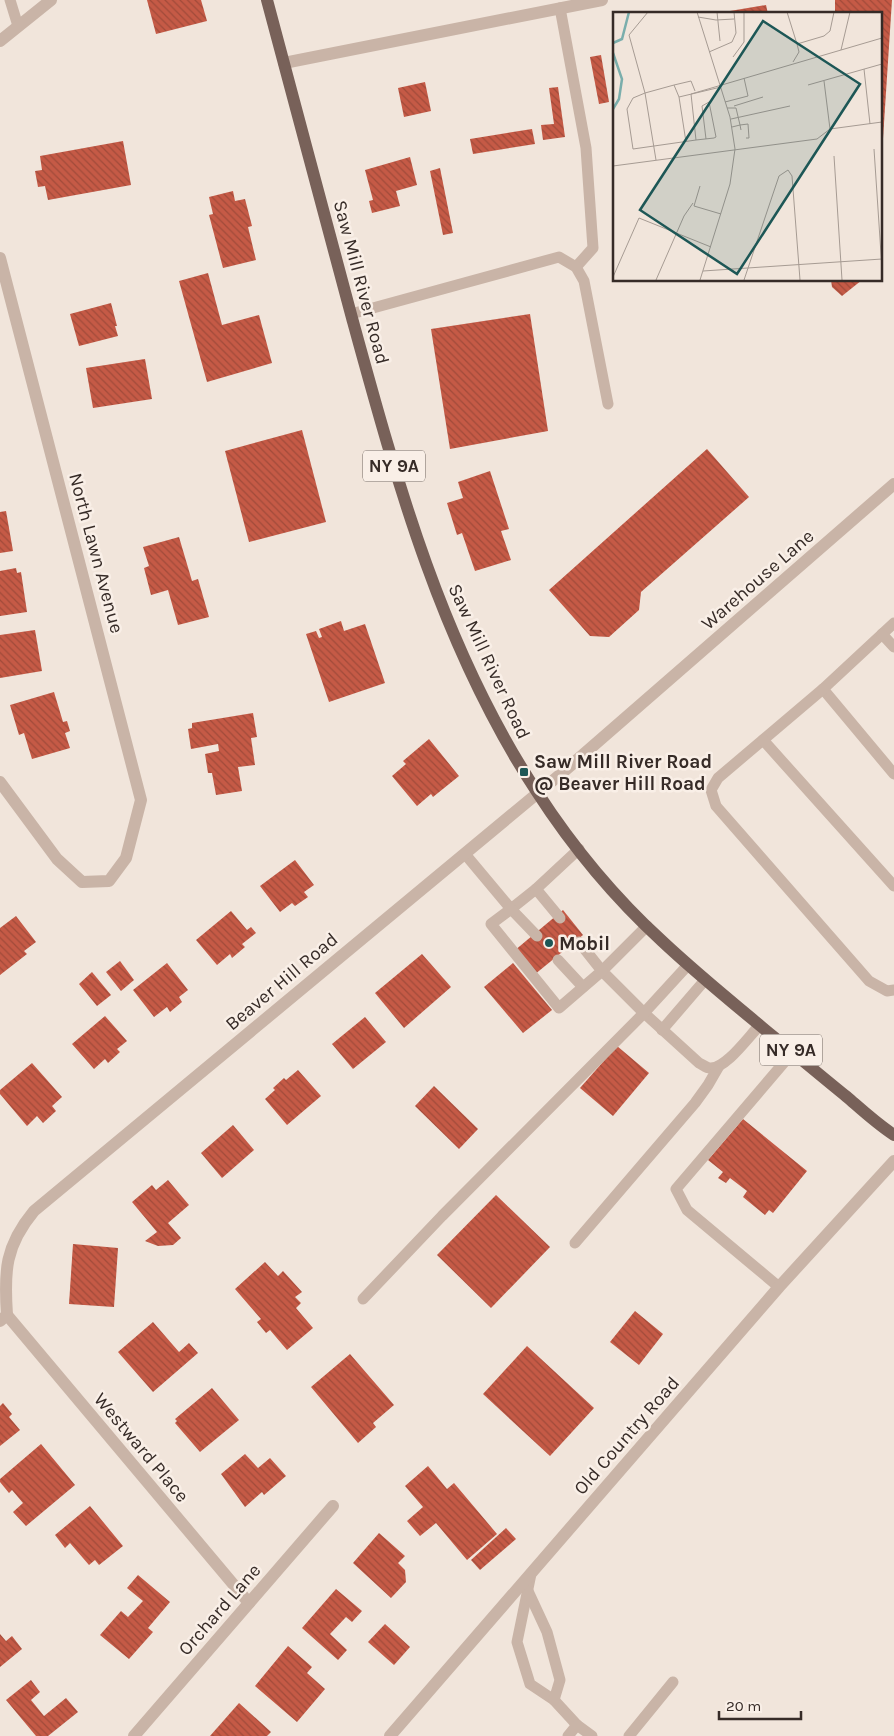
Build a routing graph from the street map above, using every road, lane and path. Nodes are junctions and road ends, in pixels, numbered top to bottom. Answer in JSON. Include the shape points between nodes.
{"nodes":[{"id":1,"x":10,"y":0,"type":"edge"},
{"id":2,"x":51,"y":0,"type":"edge"},
{"id":3,"x":267,"y":0,"type":"edge"},
{"id":4,"x":602,"y":0,"type":"edge"},
{"id":5,"x":560,"y":4,"type":"edge"},
{"id":6,"x":18,"y":26,"type":"junction"},
{"id":7,"x":0,"y":41,"type":"edge"},
{"id":8,"x":284,"y":63,"type":"junction"},
{"id":9,"x":0,"y":258,"type":"edge"},
{"id":10,"x":576,"y":267,"type":"junction"},
{"id":11,"x":351,"y":314,"type":"junction"},
{"id":12,"x":608,"y":404,"type":"dead end"},
{"id":13,"x":894,"y":484,"type":"edge"},
{"id":14,"x":894,"y":623,"type":"edge"},
{"id":15,"x":882,"y":634,"type":"junction"},
{"id":16,"x":894,"y":647,"type":"edge"},
{"id":17,"x":824,"y":689,"type":"junction"},
{"id":18,"x":644,"y":702,"type":"joint"},
{"id":19,"x":764,"y":740,"type":"junction"},
{"id":20,"x":894,"y":774,"type":"edge"},
{"id":21,"x":0,"y":782,"type":"edge"},
{"id":22,"x":537,"y":793,"type":"junction"},
{"id":23,"x":579,"y":849,"type":"junction"},
{"id":24,"x":464,"y":854,"type":"junction"},
{"id":25,"x":894,"y":886,"type":"edge"},
{"id":26,"x":536,"y":889,"type":"junction"},
{"id":27,"x":511,"y":908,"type":"junction"},
{"id":28,"x":560,"y":918,"type":"dead end"},
{"id":29,"x":647,"y":926,"type":"junction"},
{"id":30,"x":537,"y":936,"type":"dead end"},
{"id":31,"x":579,"y":942,"type":"dead end"},
{"id":32,"x":558,"y":960,"type":"dead end"},
{"id":33,"x":688,"y":965,"type":"junction"},
{"id":34,"x":602,"y":971,"type":"junction"},
{"id":35,"x":705,"y":980,"type":"junction"},
{"id":36,"x":583,"y":987,"type":"junction"},
{"id":37,"x":894,"y":990,"type":"edge"},
{"id":38,"x":644,"y":1013,"type":"junction"},
{"id":39,"x":760,"y":1025,"type":"junction"},
{"id":40,"x":662,"y":1030,"type":"junction"},
{"id":41,"x":793,"y":1052,"type":"junction"},
{"id":42,"x":719,"y":1066,"type":"junction"},
{"id":43,"x":892,"y":1131,"type":"edge"},
{"id":44,"x":894,"y":1161,"type":"edge"},
{"id":45,"x":575,"y":1243,"type":"dead end"},
{"id":46,"x":779,"y":1287,"type":"junction"},
{"id":47,"x":363,"y":1299,"type":"dead end"},
{"id":48,"x":4,"y":1318,"type":"edge"},
{"id":49,"x":333,"y":1506,"type":"dead end"},
{"id":50,"x":530,"y":1574,"type":"junction"},
{"id":51,"x":528,"y":1591,"type":"junction"},
{"id":52,"x":249,"y":1603,"type":"junction"},
{"id":53,"x":673,"y":1682,"type":"dead end"},
{"id":54,"x":554,"y":1700,"type":"junction"},
{"id":55,"x":577,"y":1726,"type":"junction"},
{"id":56,"x":134,"y":1736,"type":"edge"},
{"id":57,"x":390,"y":1736,"type":"edge"},
{"id":58,"x":568,"y":1736,"type":"edge"},
{"id":59,"x":592,"y":1736,"type":"edge"},
{"id":60,"x":629,"y":1736,"type":"edge"}],
"edges":[{"from":1,"to":6,"type":"lane"},
{"from":2,"to":6,"type":"street"},
{"from":3,"to":8,"type":"main road","number":"NY 9A"},
{"from":4,"to":5,"type":"street"},
{"from":5,"to":8,"type":"street"},
{"from":5,"to":10,"type":"lane","via":[[586,148],[593,248]]},
{"from":6,"to":7,"type":"street"},
{"from":8,"to":11,"type":"main road","name":"Saw Mill River Road","number":"NY 9A"},
{"from":9,"to":21,"type":"street","name":"North Lawn Avenue","via":[[141,800],[126,858],[109,881],[82,882],[57,859]]},
{"from":10,"to":11,"type":"lane","via":[[559,257]]},
{"from":10,"to":12,"type":"lane","via":[[584,281]]},
{"from":11,"to":22,"type":"main road","name":"Saw Mill River Road","number":"NY 9A","via":[[405,504],[436,593],[475,681]]},
{"from":13,"to":18,"type":"street","name":"Warehouse Lane"},
{"from":14,"to":15,"type":"lane"},
{"from":15,"to":16,"type":"lane"},
{"from":15,"to":17,"type":"lane"},
{"from":17,"to":19,"type":"lane"},
{"from":17,"to":20,"type":"lane"},
{"from":18,"to":22,"type":"street","name":"Beaver Hill Road"},
{"from":19,"to":25,"type":"lane"},
{"from":19,"to":37,"type":"lane","via":[[718,778],[711,790],[716,806],[869,981],[886,991]]},
{"from":22,"to":23,"type":"main road","name":"Saw Mill River Road","number":"NY 9A"},
{"from":22,"to":24,"type":"street","name":"Beaver Hill Road"},
{"from":23,"to":26,"type":"lane"},
{"from":23,"to":29,"type":"main road","name":"Saw Mill River Road","number":"NY 9A"},
{"from":24,"to":27,"type":"lane"},
{"from":24,"to":48,"type":"street","name":"Beaver Hill Road","via":[[34,1211],[12,1244]]},
{"from":26,"to":27,"type":"lane"},
{"from":26,"to":28,"type":"lane"},
{"from":27,"to":30,"type":"lane"},
{"from":27,"to":36,"type":"lane","via":[[491,924],[559,1008]]},
{"from":29,"to":33,"type":"main road","name":"Saw Mill River Road","number":"NY 9A"},
{"from":29,"to":34,"type":"lane"},
{"from":31,"to":34,"type":"lane"},
{"from":32,"to":36,"type":"lane"},
{"from":33,"to":35,"type":"main road","name":"Saw Mill River Road","number":"NY 9A"},
{"from":33,"to":38,"type":"lane"},
{"from":34,"to":36,"type":"lane"},
{"from":34,"to":38,"type":"lane"},
{"from":35,"to":39,"type":"main road","name":"Saw Mill River Road","number":"NY 9A"},
{"from":35,"to":40,"type":"lane"},
{"from":38,"to":40,"type":"lane"},
{"from":38,"to":47,"type":"lane"},
{"from":39,"to":41,"type":"main road","name":"Saw Mill River Road","number":"NY 9A"},
{"from":39,"to":42,"type":"lane"},
{"from":40,"to":42,"type":"lane","via":[[699,1063],[708,1068]]},
{"from":41,"to":43,"type":"main road","name":"Saw Mill River Road","number":"NY 9A"},
{"from":41,"to":46,"type":"lane","via":[[676,1189],[687,1210]]},
{"from":42,"to":45,"type":"lane","via":[[695,1103]]},
{"from":44,"to":46,"type":"street","name":"Old Country Road"},
{"from":46,"to":50,"type":"street","name":"Old Country Road"},
{"from":48,"to":52,"type":"street","name":"Westward Place"},
{"from":49,"to":52,"type":"street","name":"Orchard Lane"},
{"from":50,"to":51,"type":"lane"},
{"from":50,"to":57,"type":"street","name":"Old Country Road"},
{"from":51,"to":54,"type":"lane","via":[[547,1632],[560,1680]]},
{"from":51,"to":54,"type":"lane","via":[[517,1642],[530,1684]]},
{"from":52,"to":56,"type":"street","name":"Orchard Lane"},
{"from":53,"to":60,"type":"lane"},
{"from":54,"to":55,"type":"lane"},
{"from":55,"to":58,"type":"lane"},
{"from":55,"to":59,"type":"lane"}]}
